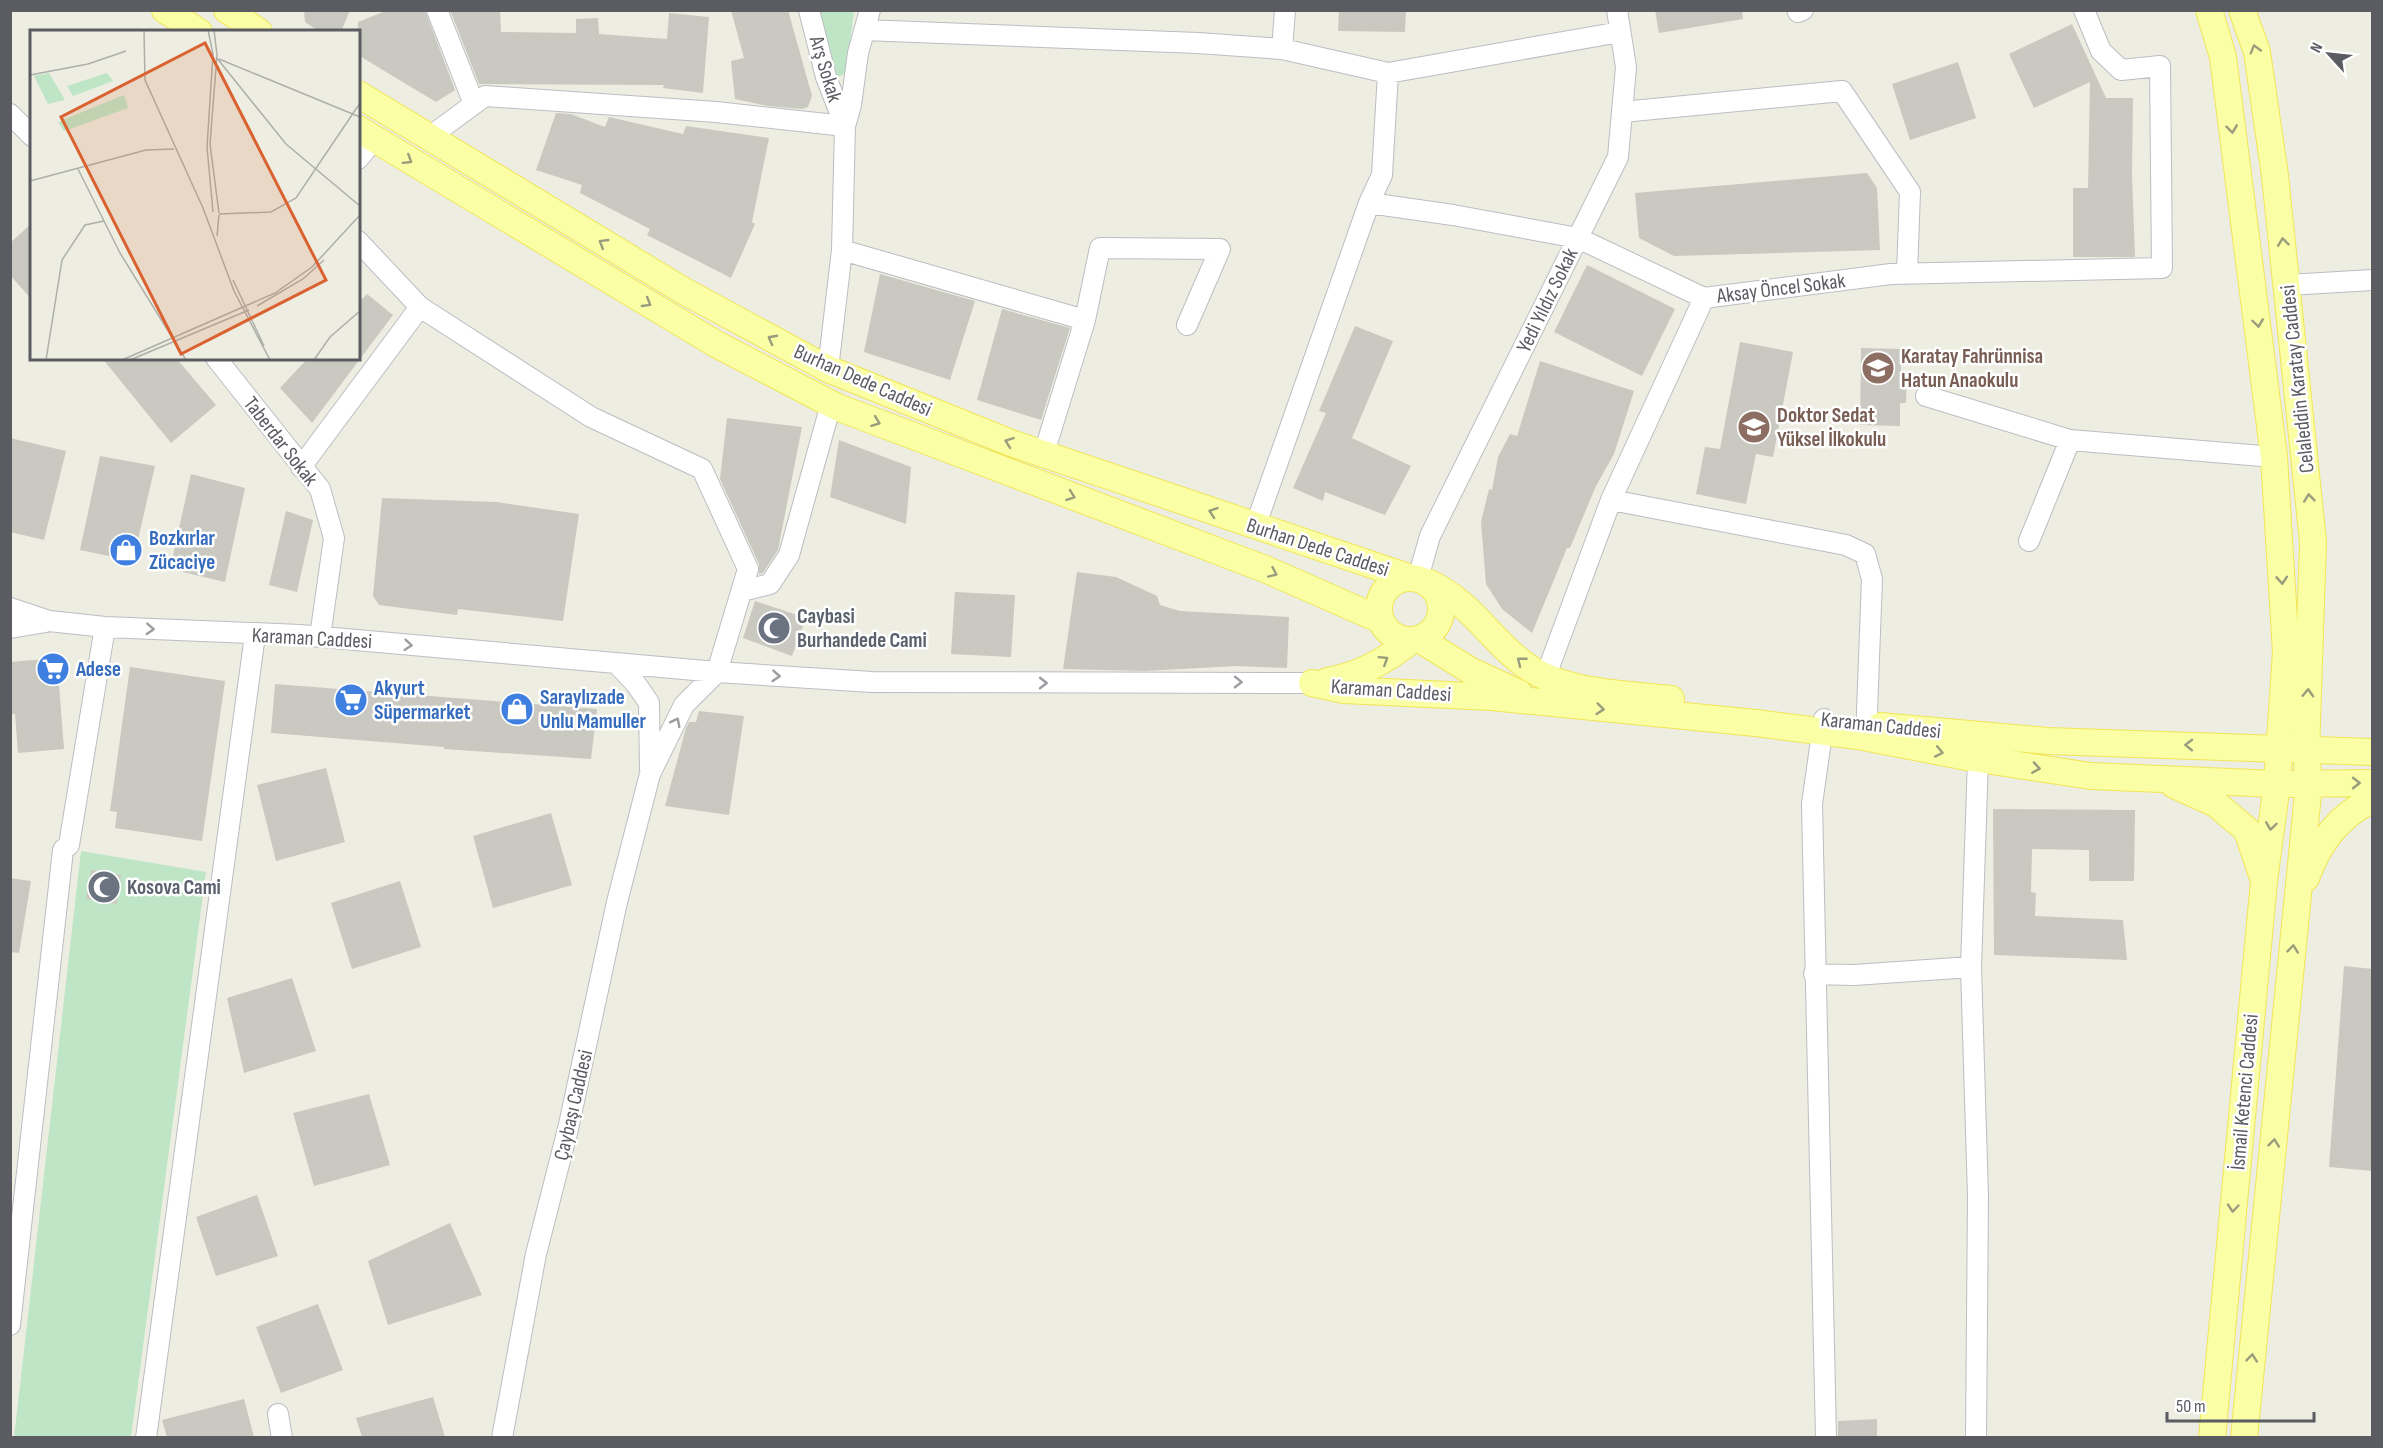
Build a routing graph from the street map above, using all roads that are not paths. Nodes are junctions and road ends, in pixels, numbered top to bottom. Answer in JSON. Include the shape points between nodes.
{"nodes":[{"id":1,"x":165,"y":10,"type":"edge"},
{"id":2,"x":227,"y":10,"type":"edge"},
{"id":3,"x":437,"y":10,"type":"edge"},
{"id":4,"x":808,"y":10,"type":"edge"},
{"id":5,"x":870,"y":10,"type":"edge"},
{"id":6,"x":1285,"y":10,"type":"edge"},
{"id":7,"x":1617,"y":10,"type":"edge"},
{"id":8,"x":2084,"y":10,"type":"edge"},
{"id":9,"x":2209,"y":10,"type":"edge"},
{"id":10,"x":2242,"y":10,"type":"edge"},
{"id":11,"x":196,"y":30,"type":"edge"},
{"id":12,"x":256,"y":30,"type":"edge"},
{"id":13,"x":864,"y":30,"type":"junction"},
{"id":14,"x":1620,"y":32,"type":"junction"},
{"id":15,"x":1282,"y":49,"type":"junction"},
{"id":16,"x":1388,"y":73,"type":"junction"},
{"id":17,"x":360,"y":95,"type":"edge"},
{"id":18,"x":474,"y":104,"type":"junction"},
{"id":19,"x":1622,"y":112,"type":"junction"},
{"id":20,"x":10,"y":114,"type":"edge"},
{"id":21,"x":845,"y":126,"type":"junction"},
{"id":22,"x":30,"y":134,"type":"edge"},
{"id":23,"x":367,"y":134,"type":"edge"},
{"id":24,"x":428,"y":138,"type":"junction"},
{"id":25,"x":360,"y":153,"type":"edge"},
{"id":26,"x":1369,"y":203,"type":"junction"},
{"id":27,"x":1578,"y":238,"type":"junction"},
{"id":28,"x":360,"y":243,"type":"edge"},
{"id":29,"x":842,"y":250,"type":"junction"},
{"id":30,"x":1906,"y":274,"type":"junction"},
{"id":31,"x":2373,"y":280,"type":"edge"},
{"id":32,"x":2288,"y":285,"type":"junction"},
{"id":33,"x":1704,"y":298,"type":"junction"},
{"id":34,"x":420,"y":307,"type":"junction"},
{"id":35,"x":1085,"y":320,"type":"junction"},
{"id":36,"x":1187,"y":325,"type":"dead end"},
{"id":37,"x":218,"y":360,"type":"edge"},
{"id":38,"x":828,"y":369,"type":"junction"},
{"id":39,"x":1926,"y":396,"type":"dead end"},
{"id":40,"x":831,"y":404,"type":"junction"},
{"id":41,"x":2070,"y":440,"type":"junction"},
{"id":42,"x":1044,"y":453,"type":"junction"},
{"id":43,"x":2274,"y":457,"type":"junction"},
{"id":44,"x":301,"y":467,"type":"junction"},
{"id":45,"x":1611,"y":501,"type":"junction"},
{"id":46,"x":1256,"y":527,"type":"junction"},
{"id":47,"x":2029,"y":541,"type":"dead end"},
{"id":48,"x":1418,"y":579,"type":"junction"},
{"id":49,"x":742,"y":591,"type":"junction"},
{"id":50,"x":10,"y":608,"type":"edge"},
{"id":51,"x":49,"y":621,"type":"junction"},
{"id":52,"x":1381,"y":621,"type":"junction"},
{"id":53,"x":105,"y":627,"type":"junction"},
{"id":54,"x":10,"y":628,"type":"edge"},
{"id":55,"x":255,"y":635,"type":"junction"},
{"id":56,"x":320,"y":637,"type":"junction"},
{"id":57,"x":1415,"y":640,"type":"junction"},
{"id":58,"x":616,"y":663,"type":"junction"},
{"id":59,"x":717,"y":672,"type":"junction"},
{"id":60,"x":1312,"y":683,"type":"junction"},
{"id":61,"x":1543,"y":690,"type":"junction"},
{"id":62,"x":1824,"y":726,"type":"junction"},
{"id":63,"x":1867,"y":731,"type":"junction"},
{"id":64,"x":2279,"y":747,"type":"junction"},
{"id":65,"x":2306,"y":752,"type":"junction"},
{"id":66,"x":2373,"y":752,"type":"edge"},
{"id":67,"x":1978,"y":759,"type":"junction"},
{"id":68,"x":650,"y":774,"type":"junction"},
{"id":69,"x":2163,"y":779,"type":"junction"},
{"id":70,"x":2373,"y":783,"type":"edge"},
{"id":71,"x":2277,"y":784,"type":"junction"},
{"id":72,"x":2309,"y":784,"type":"junction"},
{"id":73,"x":2373,"y":800,"type":"edge"},
{"id":74,"x":2264,"y":881,"type":"junction"},
{"id":75,"x":2298,"y":904,"type":"junction"},
{"id":76,"x":1971,"y":968,"type":"junction"},
{"id":77,"x":1814,"y":974,"type":"junction"},
{"id":78,"x":10,"y":1325,"type":"edge"},
{"id":79,"x":278,"y":1414,"type":"dead end"},
{"id":80,"x":146,"y":1437,"type":"edge"},
{"id":81,"x":282,"y":1437,"type":"edge"},
{"id":82,"x":502,"y":1437,"type":"edge"},
{"id":83,"x":1826,"y":1437,"type":"edge"},
{"id":84,"x":1977,"y":1437,"type":"edge"},
{"id":85,"x":2212,"y":1437,"type":"edge"},
{"id":86,"x":2244,"y":1437,"type":"edge"}],
"edges":[{"from":1,"to":11,"type":"main road"},
{"from":2,"to":12,"type":"main road"},
{"from":3,"to":18,"type":"street"},
{"from":4,"to":21,"type":"street","name":"Arş Sokak","via":[[826,77]]},
{"from":5,"to":13,"type":"street"},
{"from":6,"to":15,"type":"street"},
{"from":7,"to":14,"type":"street","name":"Yedi Yıldız Sokak"},
{"from":8,"to":30,"type":"street","name":"Aksay Öncel Sokak","via":[[2101,51],[2121,70],[2160,66],[2162,268]]},
{"from":9,"to":43,"type":"main road","name":"Celaleddin Karatay Caddesi","one_way":true,"via":[[2223,57]]},
{"from":32,"to":10,"type":"main road","name":"Celaleddin Karatay Caddesi","one_way":true,"via":[[2257,52]]},
{"from":13,"to":15,"type":"street"},
{"from":13,"to":21,"type":"street"},
{"from":14,"to":16,"type":"street"},
{"from":14,"to":19,"type":"street","name":"Yedi Yıldız Sokak","via":[[1626,67]]},
{"from":15,"to":16,"type":"street"},
{"from":16,"to":26,"type":"street","via":[[1382,175]]},
{"from":17,"to":24,"type":"main road","name":"Burhan Dede Caddesi"},
{"from":18,"to":21,"type":"street","via":[[485,96],[716,112]]},
{"from":18,"to":24,"type":"street"},
{"from":19,"to":27,"type":"street","name":"Yedi Yıldız Sokak","via":[[1618,157]]},
{"from":19,"to":30,"type":"street","via":[[1842,91],[1910,192]]},
{"from":20,"to":22,"type":"street"},
{"from":21,"to":29,"type":"street"},
{"from":23,"to":25,"type":"street"},
{"from":23,"to":40,"type":"main road","name":"Burhan Dede Caddesi","one_way":true,"via":[[716,344]]},
{"from":38,"to":24,"type":"main road","name":"Burhan Dede Caddesi","one_way":true,"via":[[684,291]]},
{"from":26,"to":27,"type":"street","via":[[1453,214]]},
{"from":26,"to":46,"type":"street"},
{"from":27,"to":33,"type":"street"},
{"from":27,"to":48,"type":"street","name":"Yedi Yıldız Sokak","via":[[1430,536]]},
{"from":28,"to":34,"type":"street"},
{"from":29,"to":35,"type":"street"},
{"from":29,"to":38,"type":"street"},
{"from":30,"to":33,"type":"street","name":"Aksay Öncel Sokak"},
{"from":31,"to":32,"type":"street"},
{"from":65,"to":32,"type":"main road","name":"Celaleddin Karatay Caddesi","one_way":true,"via":[[2313,542]]},
{"from":33,"to":45,"type":"street","name":"Aksay Öncel Sokak"},
{"from":34,"to":44,"type":"street"},
{"from":34,"to":49,"type":"street","via":[[591,417],[702,468],[748,569]]},
{"from":35,"to":36,"type":"street","via":[[1100,248],[1220,249]]},
{"from":35,"to":42,"type":"street"},
{"from":37,"to":44,"type":"street","name":"Taberdar Sokak"},
{"from":42,"to":38,"type":"main road","name":"Burhan Dede Caddesi","one_way":true},
{"from":39,"to":41,"type":"street"},
{"from":40,"to":49,"type":"street","via":[[789,555],[770,584]]},
{"from":40,"to":52,"type":"main road","name":"Burhan Dede Caddesi","one_way":true,"via":[[1265,569]]},
{"from":41,"to":43,"type":"street"},
{"from":41,"to":47,"type":"street"},
{"from":46,"to":42,"type":"main road","name":"Burhan Dede Caddesi","one_way":true},
{"from":43,"to":64,"type":"main road","name":"Celaleddin Karatay Caddesi","one_way":true,"via":[[2286,652]]},
{"from":44,"to":56,"type":"street","name":"Taberdar Sokak","via":[[320,489],[334,538]]},
{"from":45,"to":61,"type":"street","name":"Aksay Öncel Sokak"},
{"from":45,"to":63,"type":"street","via":[[1846,544],[1865,554],[1872,579]]},
{"from":46,"to":48,"type":"main road","name":"Burhan Dede Caddesi"},
{"from":48,"to":52,"type":"main road","via":[[1389,586],[1383,594]]},
{"from":48,"to":57,"type":"main road","via":[[1435,590],[1441,609],[1435,628]]},
{"from":61,"to":48,"type":"main road","name":"Karaman Caddesi","one_way":true,"via":[[1470,609],[1445,590]]},
{"from":49,"to":59,"type":"street"},
{"from":50,"to":51,"type":"street","name":"Karaman Caddesi"},
{"from":51,"to":53,"type":"street","name":"Karaman Caddesi"},
{"from":51,"to":54,"type":"street"},
{"from":52,"to":57,"type":"main road","via":[[1392,635]]},
{"from":53,"to":55,"type":"street","name":"Karaman Caddesi","one_way":true},
{"from":53,"to":78,"type":"street","via":[[69,845],[63,850]]},
{"from":55,"to":56,"type":"street","name":"Karaman Caddesi"},
{"from":55,"to":80,"type":"street"},
{"from":56,"to":58,"type":"street","name":"Karaman Caddesi","one_way":true},
{"from":60,"to":57,"type":"main road","one_way":true,"via":[[1361,672]]},
{"from":57,"to":61,"type":"main road","name":"Karaman Caddesi","via":[[1471,671]]},
{"from":58,"to":59,"type":"street","name":"Karaman Caddesi"},
{"from":58,"to":68,"type":"street","via":[[649,703]]},
{"from":59,"to":60,"type":"street","name":"Karaman Caddesi","one_way":true,"via":[[872,682]]},
{"from":68,"to":59,"type":"street","one_way":true,"via":[[684,705]]},
{"from":60,"to":61,"type":"main road","name":"Karaman Caddesi","via":[[1344,690],[1491,697]]},
{"from":61,"to":62,"type":"main road","name":"Karaman Caddesi","via":[[1594,689]]},
{"from":62,"to":63,"type":"main road","name":"Karaman Caddesi"},
{"from":62,"to":77,"type":"street","via":[[1812,804]]},
{"from":64,"to":63,"type":"main road","name":"Karaman Caddesi","one_way":true},
{"from":63,"to":67,"type":"main road","name":"Karaman Caddesi","one_way":true},
{"from":64,"to":65,"type":"main road","name":"Karaman Caddesi"},
{"from":64,"to":71,"type":"main road","name":"İsmail Ketenci Caddesi"},
{"from":65,"to":66,"type":"main road","name":"Karaman Caddesi"},
{"from":65,"to":72,"type":"main road","name":"İsmail Ketenci Caddesi"},
{"from":67,"to":69,"type":"main road","name":"Karaman Caddesi","one_way":true,"via":[[2091,776]]},
{"from":67,"to":76,"type":"street"},
{"from":68,"to":82,"type":"street","name":"Çaybaşı Caddesi","via":[[536,1254]]},
{"from":69,"to":71,"type":"main road","name":"Karaman Caddesi"},
{"from":69,"to":74,"type":"main road","via":[[2216,804],[2247,830]]},
{"from":72,"to":70,"type":"main road","name":"Karaman Caddesi","one_way":true},
{"from":71,"to":72,"type":"main road","name":"Karaman Caddesi"},
{"from":71,"to":74,"type":"main road","name":"İsmail Ketenci Caddesi","one_way":true},
{"from":72,"to":75,"type":"main road","name":"İsmail Ketenci Caddesi"},
{"from":73,"to":75,"type":"main road","via":[[2333,829],[2313,858]]},
{"from":74,"to":85,"type":"main road","name":"İsmail Ketenci Caddesi","one_way":true},
{"from":86,"to":75,"type":"main road","name":"İsmail Ketenci Caddesi","one_way":true},
{"from":76,"to":77,"type":"street"},
{"from":76,"to":84,"type":"street","via":[[1978,1196]]},
{"from":77,"to":83,"type":"street"},
{"from":79,"to":81,"type":"street"}]}
